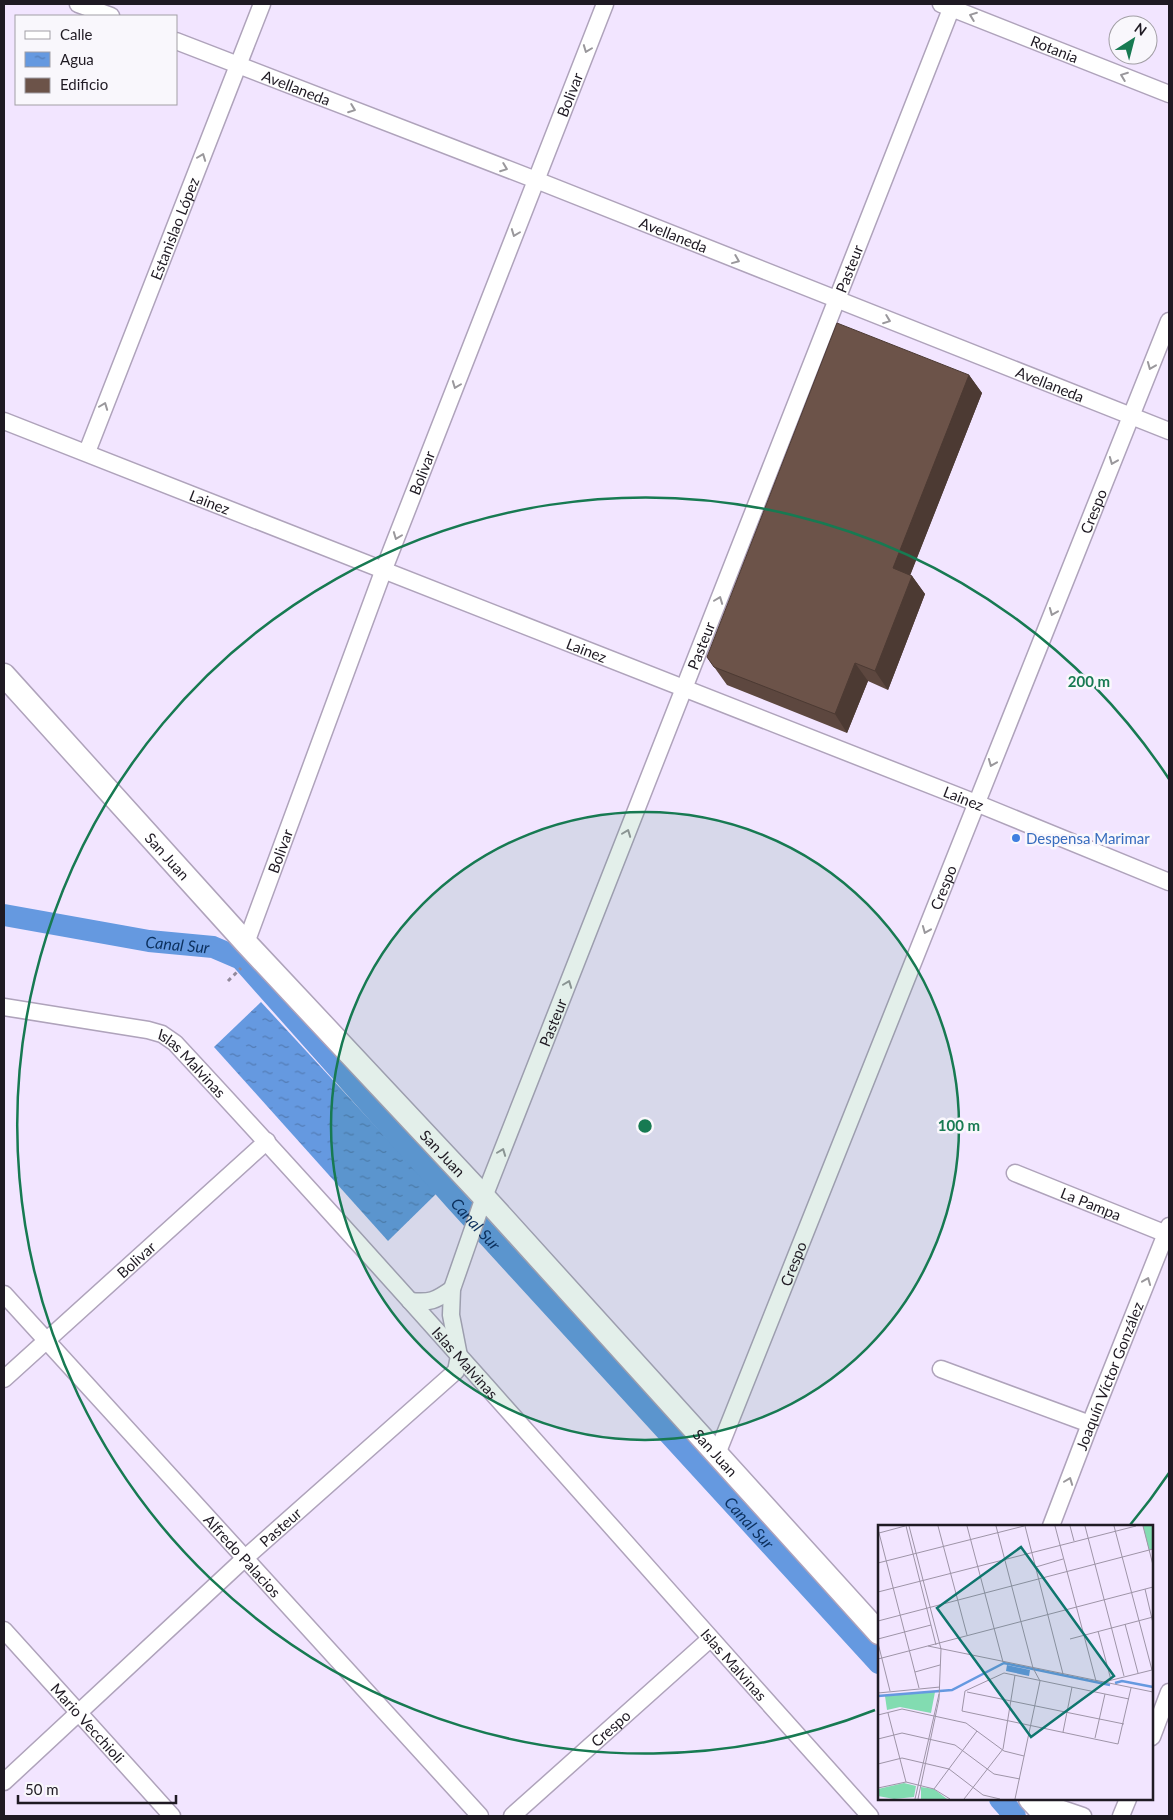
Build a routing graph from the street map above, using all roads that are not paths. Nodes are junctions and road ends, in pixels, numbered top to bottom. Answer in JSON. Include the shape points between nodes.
{"nodes":[{"id":1,"x":78,"y":4,"type":"edge"},
{"id":2,"x":262,"y":4,"type":"edge"},
{"id":3,"x":605,"y":4,"type":"edge"},
{"id":4,"x":948,"y":5,"type":"edge"},
{"id":5,"x":108,"y":15,"type":"edge"},
{"id":6,"x":178,"y":43,"type":"edge"},
{"id":7,"x":238,"y":65,"type":"junction"},
{"id":8,"x":1169,"y":94,"type":"edge"},
{"id":9,"x":536,"y":180,"type":"junction"},
{"id":10,"x":836,"y":300,"type":"junction"},
{"id":11,"x":1169,"y":321,"type":"edge"},
{"id":12,"x":1131,"y":416,"type":"junction"},
{"id":13,"x":4,"y":421,"type":"edge"},
{"id":14,"x":1169,"y":431,"type":"edge"},
{"id":15,"x":87,"y":452,"type":"junction"},
{"id":16,"x":384,"y":569,"type":"junction"},
{"id":17,"x":4,"y":676,"type":"edge"},
{"id":18,"x":684,"y":688,"type":"junction"},
{"id":19,"x":976,"y":803,"type":"junction"},
{"id":20,"x":1169,"y":882,"type":"edge"},
{"id":21,"x":246,"y":943,"type":"junction"},
{"id":22,"x":4,"y":1007,"type":"edge"},
{"id":23,"x":267,"y":1141,"type":"junction"},
{"id":24,"x":1015,"y":1173,"type":"dead end"},
{"id":25,"x":484,"y":1197,"type":"junction"},
{"id":26,"x":1168,"y":1232,"type":"edge"},
{"id":27,"x":452,"y":1289,"type":"junction"},
{"id":28,"x":4,"y":1294,"type":"edge"},
{"id":29,"x":410,"y":1301,"type":"junction"},
{"id":30,"x":46,"y":1340,"type":"junction"},
{"id":31,"x":459,"y":1356,"type":"junction"},
{"id":32,"x":941,"y":1369,"type":"dead end"},
{"id":33,"x":4,"y":1379,"type":"edge"},
{"id":34,"x":1090,"y":1424,"type":"junction"},
{"id":35,"x":717,"y":1454,"type":"junction"},
{"id":36,"x":1051,"y":1525,"type":"edge"},
{"id":37,"x":244,"y":1560,"type":"junction"},
{"id":38,"x":4,"y":1630,"type":"edge"},
{"id":39,"x":878,"y":1632,"type":"edge"},
{"id":40,"x":710,"y":1639,"type":"junction"},
{"id":41,"x":1169,"y":1692,"type":"edge"},
{"id":42,"x":80,"y":1714,"type":"junction"},
{"id":43,"x":1153,"y":1734,"type":"edge"},
{"id":44,"x":4,"y":1782,"type":"edge"},
{"id":45,"x":1033,"y":1800,"type":"edge"},
{"id":46,"x":1035,"y":1800,"type":"edge"},
{"id":47,"x":1128,"y":1800,"type":"edge"},
{"id":48,"x":172,"y":1816,"type":"edge"},
{"id":49,"x":480,"y":1816,"type":"edge"},
{"id":50,"x":512,"y":1816,"type":"edge"},
{"id":51,"x":870,"y":1816,"type":"edge"},
{"id":52,"x":1046,"y":1816,"type":"edge"},
{"id":53,"x":1083,"y":1816,"type":"edge"},
{"id":54,"x":1121,"y":1816,"type":"edge"}],
"edges":[{"from":1,"to":5,"type":"street"},
{"from":2,"to":7,"type":"street","name":"Estanislao López"},
{"from":3,"to":9,"type":"street","name":"Bolivar","one_way":true},
{"from":8,"to":4,"type":"street","name":"Rotania","one_way":true},
{"from":4,"to":10,"type":"street","name":"Pasteur"},
{"from":6,"to":7,"type":"street","name":"Avellaneda"},
{"from":7,"to":9,"type":"street","name":"Avellaneda","one_way":true},
{"from":15,"to":7,"type":"street","name":"Estanislao López","one_way":true},
{"from":9,"to":10,"type":"street","name":"Avellaneda","one_way":true},
{"from":9,"to":16,"type":"street","name":"Bolivar","one_way":true},
{"from":10,"to":12,"type":"street","name":"Avellaneda","one_way":true},
{"from":18,"to":10,"type":"street","name":"Pasteur","one_way":true},
{"from":11,"to":12,"type":"street","name":"Crespo","one_way":true},
{"from":12,"to":14,"type":"street","name":"Avellaneda"},
{"from":12,"to":19,"type":"street","name":"Crespo","one_way":true},
{"from":13,"to":15,"type":"street","name":"Lainez"},
{"from":15,"to":16,"type":"street","name":"Lainez"},
{"from":16,"to":18,"type":"street","name":"Lainez"},
{"from":16,"to":21,"type":"street","name":"Bolivar"},
{"from":17,"to":21,"type":"street","name":"San Juan"},
{"from":18,"to":19,"type":"street","name":"Lainez"},
{"from":25,"to":18,"type":"street","name":"Pasteur","one_way":true},
{"from":19,"to":20,"type":"street","name":"Lainez"},
{"from":19,"to":35,"type":"street","name":"Crespo","one_way":true},
{"from":21,"to":25,"type":"street","name":"San Juan"},
{"from":22,"to":23,"type":"street","name":"Islas Malvinas","via":[[162,1034],[176,1043]]},
{"from":23,"to":29,"type":"street","name":"Islas Malvinas"},
{"from":23,"to":30,"type":"street","name":"Bolivar"},
{"from":24,"to":26,"type":"street","name":"La Pampa"},
{"from":25,"to":27,"type":"street","name":"Pasteur"},
{"from":25,"to":35,"type":"street","name":"San Juan"},
{"from":34,"to":26,"type":"street","name":"Joaquín Víctor González","one_way":true},
{"from":27,"to":29,"type":"street","via":[[437,1300]]},
{"from":27,"to":31,"type":"street","name":"Pasteur","via":[[451,1315]]},
{"from":28,"to":30,"type":"street","name":"Alfredo Palacios"},
{"from":29,"to":31,"type":"street","name":"Islas Malvinas"},
{"from":30,"to":33,"type":"street","name":"Bolivar"},
{"from":30,"to":37,"type":"street","name":"Alfredo Palacios"},
{"from":31,"to":37,"type":"street","name":"Pasteur","via":[[456,1371]]},
{"from":31,"to":40,"type":"street","name":"Islas Malvinas"},
{"from":32,"to":34,"type":"street"},
{"from":36,"to":34,"type":"street","name":"Joaquín Víctor González","one_way":true},
{"from":35,"to":39,"type":"street","name":"San Juan"},
{"from":37,"to":42,"type":"street","name":"Pasteur"},
{"from":37,"to":49,"type":"street","name":"Alfredo Palacios"},
{"from":38,"to":42,"type":"street","name":"Mario Vecchioli"},
{"from":40,"to":50,"type":"street","name":"Crespo"},
{"from":40,"to":51,"type":"street","name":"Islas Malvinas"},
{"from":41,"to":43,"type":"street"},
{"from":42,"to":44,"type":"street","name":"Pasteur"},
{"from":42,"to":48,"type":"street","name":"Mario Vecchioli"},
{"from":45,"to":52,"type":"street"},
{"from":46,"to":53,"type":"street"},
{"from":47,"to":54,"type":"street"}]}
